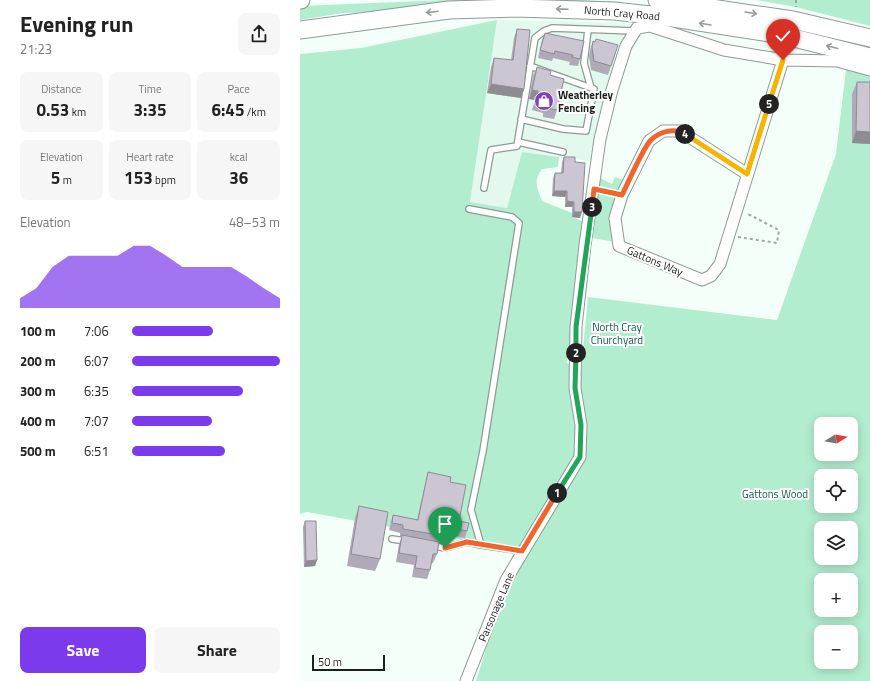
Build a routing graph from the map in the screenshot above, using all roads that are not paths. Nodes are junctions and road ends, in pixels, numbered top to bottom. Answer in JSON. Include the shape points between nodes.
{"nodes":[{"id":1,"x":657,"y":0,"type":"edge"},
{"id":2,"x":300,"y":30,"type":"edge"},
{"id":3,"x":588,"y":30,"type":"junction"},
{"id":4,"x":636,"y":31,"type":"junction"},
{"id":5,"x":782,"y":35,"type":"junction"},
{"id":6,"x":870,"y":38,"type":"edge"},
{"id":7,"x":870,"y":57,"type":"edge"},
{"id":8,"x":783,"y":60,"type":"junction"},
{"id":9,"x":530,"y":66,"type":"junction"},
{"id":10,"x":870,"y":70,"type":"edge"},
{"id":11,"x":591,"y":88,"type":"junction"},
{"id":12,"x":521,"y":119,"type":"junction"},
{"id":13,"x":518,"y":142,"type":"junction"},
{"id":14,"x":563,"y":152,"type":"dead end"},
{"id":15,"x":747,"y":174,"type":"junction"},
{"id":16,"x":484,"y":188,"type":"dead end"},
{"id":17,"x":469,"y":209,"type":"dead end"},
{"id":18,"x":392,"y":538,"type":"dead end"},
{"id":19,"x":414,"y":543,"type":"edge"},
{"id":20,"x":422,"y":544,"type":"edge"},
{"id":21,"x":481,"y":545,"type":"junction"},
{"id":22,"x":522,"y":551,"type":"junction"},
{"id":23,"x":466,"y":681,"type":"edge"}],
"edges":[{"from":1,"to":6,"type":"main road","name":"North Cray Road","one_way":true,"via":[[792,20]]},
{"from":5,"to":2,"type":"main road","name":"North Cray Road","one_way":true,"via":[[614,11],[515,8],[449,10]]},
{"from":3,"to":4,"type":"lane"},
{"from":3,"to":9,"type":"lane","via":[[552,28],[544,31],[534,38]]},
{"from":3,"to":11,"type":"lane","via":[[584,63]]},
{"from":4,"to":8,"type":"street","via":[[636,28],[650,26],[724,50]]},
{"from":4,"to":22,"type":"street","name":"Parsonage Lane","via":[[626,46],[600,139],[585,246],[576,327],[575,388],[581,425],[580,457]]},
{"from":7,"to":5,"type":"main road","name":"North Cray Road","one_way":true},
{"from":5,"to":8,"type":"street","name":"Gattons Way"},
{"from":8,"to":10,"type":"street","via":[[837,61]]},
{"from":8,"to":15,"type":"street","name":"Gattons Way"},
{"from":9,"to":11,"type":"lane"},
{"from":9,"to":12,"type":"lane"},
{"from":11,"to":12,"type":"lane","via":[[594,89],[586,131],[563,129]]},
{"from":12,"to":13,"type":"lane"},
{"from":13,"to":14,"type":"lane"},
{"from":13,"to":16,"type":"lane","via":[[517,146],[491,150]]},
{"from":15,"to":15,"type":"street","name":"Gattons Way","via":[[680,131],[663,131],[649,141],[622,195],[615,218],[619,246],[702,280],[711,276],[720,264]]},
{"from":17,"to":21,"type":"lane","via":[[512,217],[519,223],[483,451],[471,510]]},
{"from":18,"to":19,"type":"lane"},
{"from":20,"to":21,"type":"lane","via":[[445,548],[467,542]]},
{"from":21,"to":22,"type":"lane"},
{"from":22,"to":23,"type":"street","name":"Parsonage Lane","via":[[506,580]]}]}
